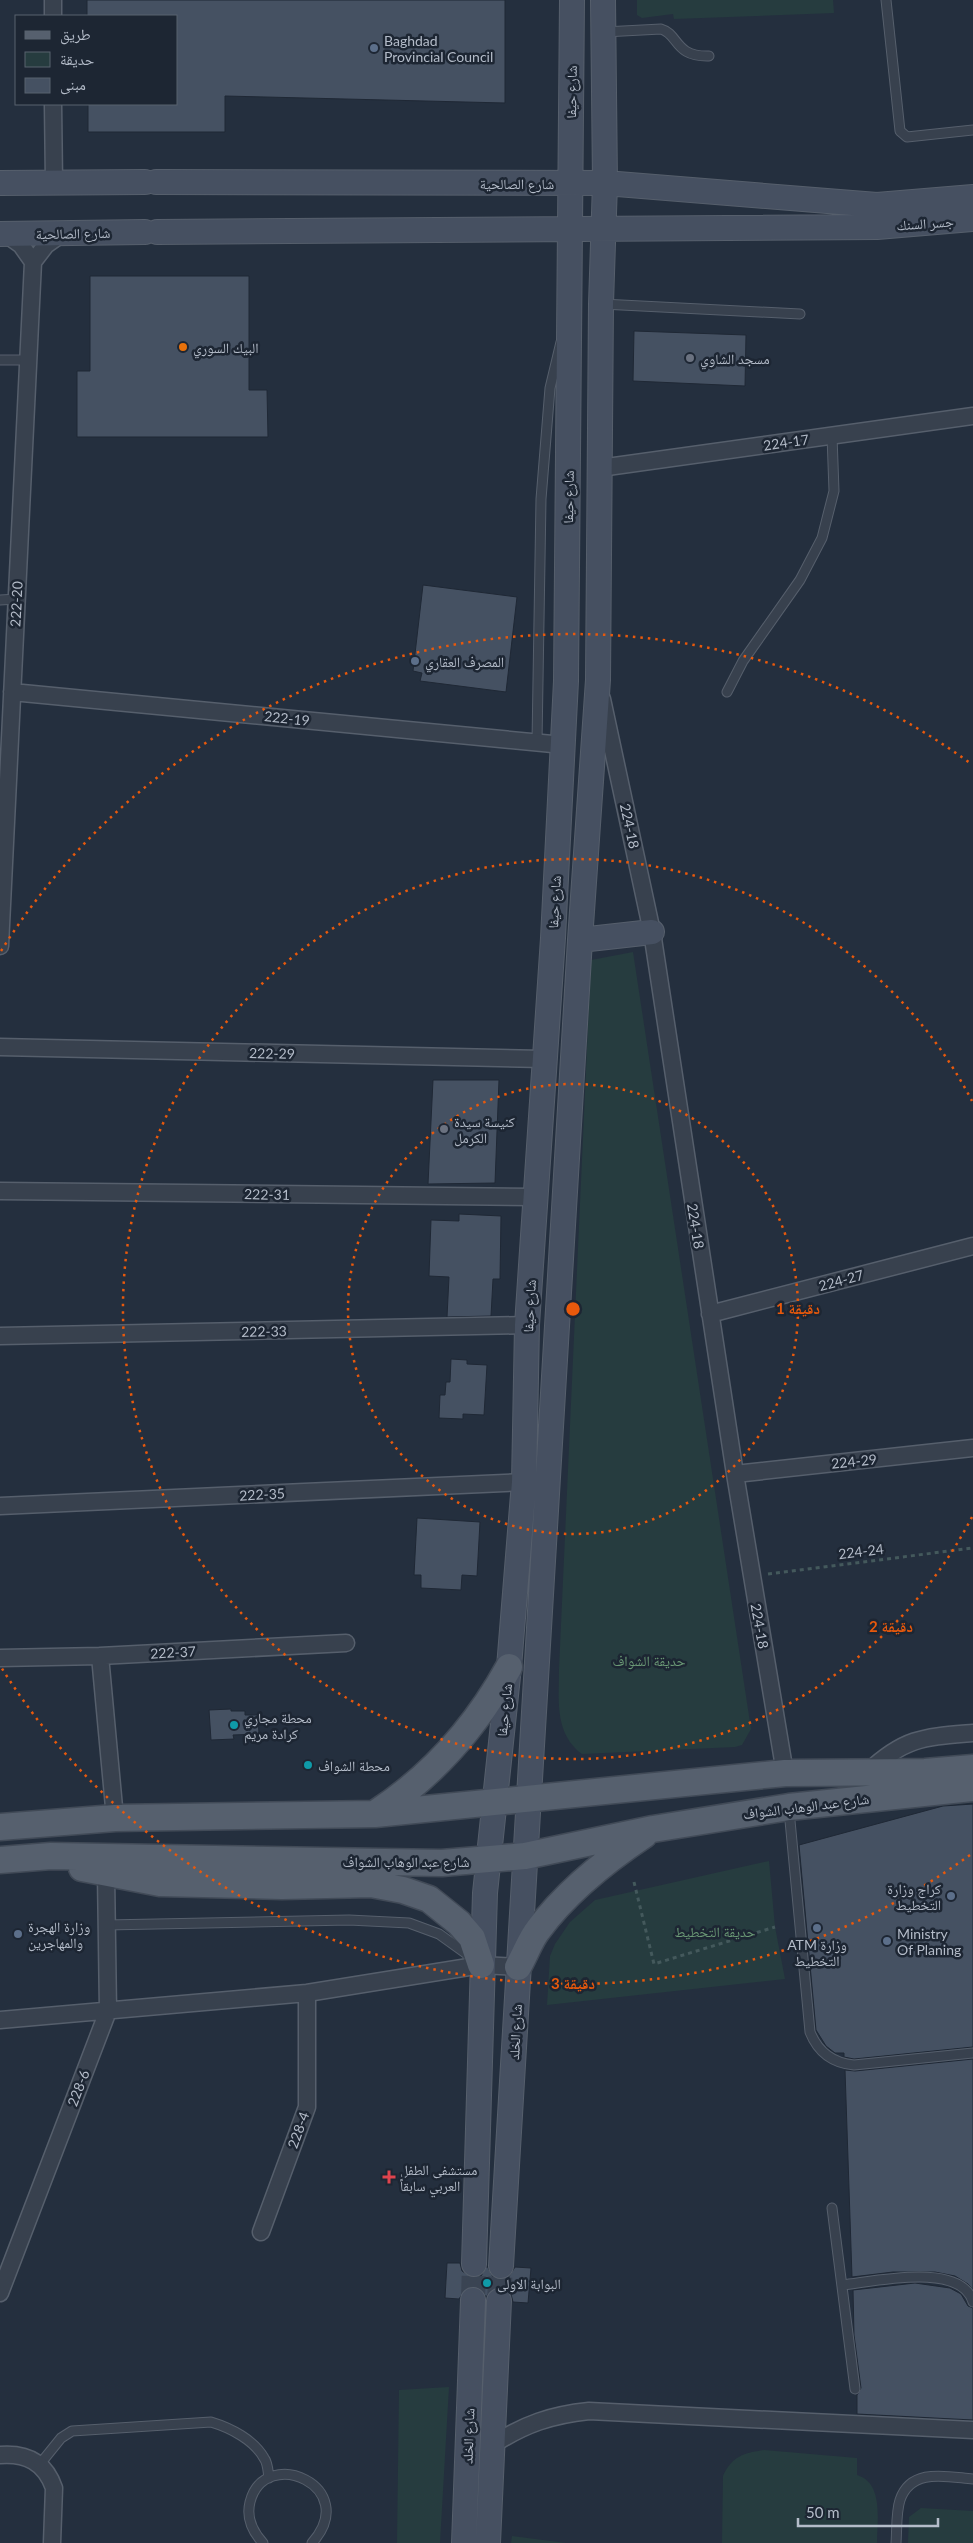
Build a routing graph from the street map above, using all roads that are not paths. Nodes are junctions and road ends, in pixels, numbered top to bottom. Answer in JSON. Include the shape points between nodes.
{"nodes":[{"id":1,"x":52,"y":0,"type":"edge"},
{"id":2,"x":572,"y":0,"type":"edge"},
{"id":3,"x":603,"y":0,"type":"edge"},
{"id":4,"x":886,"y":0,"type":"edge"},
{"id":5,"x":53,"y":15,"type":"edge"},
{"id":6,"x":604,"y":32,"type":"junction"},
{"id":7,"x":710,"y":56,"type":"dead end"},
{"id":8,"x":53,"y":105,"type":"edge"},
{"id":9,"x":973,"y":130,"type":"edge"},
{"id":10,"x":0,"y":183,"type":"edge"},
{"id":11,"x":54,"y":183,"type":"junction"},
{"id":12,"x":570,"y":183,"type":"junction"},
{"id":13,"x":605,"y":183,"type":"junction"},
{"id":14,"x":973,"y":197,"type":"edge"},
{"id":15,"x":877,"y":216,"type":"junction"},
{"id":16,"x":973,"y":220,"type":"edge"},
{"id":17,"x":570,"y":228,"type":"junction"},
{"id":18,"x":604,"y":229,"type":"junction"},
{"id":19,"x":64,"y":233,"type":"junction"},
{"id":20,"x":2,"y":234,"type":"edge"},
{"id":21,"x":32,"y":262,"type":"junction"},
{"id":22,"x":602,"y":304,"type":"junction"},
{"id":23,"x":800,"y":314,"type":"dead end"},
{"id":24,"x":569,"y":315,"type":"junction"},
{"id":25,"x":0,"y":360,"type":"edge"},
{"id":26,"x":28,"y":360,"type":"junction"},
{"id":27,"x":973,"y":416,"type":"edge"},
{"id":28,"x":832,"y":436,"type":"junction"},
{"id":29,"x":600,"y":468,"type":"junction"},
{"id":30,"x":17,"y":599,"type":"junction"},
{"id":31,"x":0,"y":600,"type":"edge"},
{"id":32,"x":598,"y":680,"type":"junction"},
{"id":33,"x":12,"y":692,"type":"junction"},
{"id":34,"x":727,"y":692,"type":"dead end"},
{"id":35,"x":537,"y":742,"type":"junction"},
{"id":36,"x":562,"y":745,"type":"junction"},
{"id":37,"x":652,"y":932,"type":"junction"},
{"id":38,"x":580,"y":940,"type":"junction"},
{"id":39,"x":0,"y":946,"type":"edge"},
{"id":40,"x":0,"y":1047,"type":"edge"},
{"id":41,"x":543,"y":1059,"type":"junction"},
{"id":42,"x":0,"y":1191,"type":"edge"},
{"id":43,"x":535,"y":1196,"type":"junction"},
{"id":44,"x":973,"y":1246,"type":"edge"},
{"id":45,"x":710,"y":1314,"type":"junction"},
{"id":46,"x":527,"y":1325,"type":"junction"},
{"id":47,"x":0,"y":1336,"type":"edge"},
{"id":48,"x":973,"y":1448,"type":"edge"},
{"id":49,"x":735,"y":1474,"type":"junction"},
{"id":50,"x":524,"y":1482,"type":"junction"},
{"id":51,"x":0,"y":1506,"type":"edge"},
{"id":52,"x":346,"y":1643,"type":"dead end"},
{"id":53,"x":100,"y":1656,"type":"junction"},
{"id":54,"x":0,"y":1658,"type":"edge"},
{"id":55,"x":509,"y":1667,"type":"junction"},
{"id":56,"x":973,"y":1733,"type":"edge"},
{"id":57,"x":973,"y":1768,"type":"edge"},
{"id":58,"x":868,"y":1772,"type":"junction"},
{"id":59,"x":785,"y":1774,"type":"junction"},
{"id":60,"x":926,"y":1782,"type":"junction"},
{"id":61,"x":973,"y":1788,"type":"edge"},
{"id":62,"x":528,"y":1799,"type":"junction"},
{"id":63,"x":495,"y":1802,"type":"junction"},
{"id":64,"x":789,"y":1807,"type":"junction"},
{"id":65,"x":376,"y":1814,"type":"junction"},
{"id":66,"x":115,"y":1818,"type":"junction"},
{"id":67,"x":0,"y":1827,"type":"edge"},
{"id":68,"x":653,"y":1829,"type":"junction"},
{"id":69,"x":51,"y":1856,"type":"junction"},
{"id":70,"x":525,"y":1856,"type":"junction"},
{"id":71,"x":0,"y":1860,"type":"edge"},
{"id":72,"x":488,"y":1860,"type":"junction"},
{"id":73,"x":106,"y":1874,"type":"junction"},
{"id":74,"x":106,"y":1925,"type":"junction"},
{"id":75,"x":481,"y":1965,"type":"junction"},
{"id":76,"x":518,"y":1967,"type":"junction"},
{"id":77,"x":307,"y":1993,"type":"junction"},
{"id":78,"x":108,"y":2011,"type":"junction"},
{"id":79,"x":0,"y":2020,"type":"edge"},
{"id":80,"x":973,"y":2053,"type":"edge"},
{"id":81,"x":832,"y":2208,"type":"dead end"},
{"id":82,"x":261,"y":2232,"type":"dead end"},
{"id":83,"x":474,"y":2264,"type":"tunnel mouth"},
{"id":84,"x":501,"y":2266,"type":"tunnel mouth"},
{"id":85,"x":842,"y":2285,"type":"junction"},
{"id":86,"x":0,"y":2293,"type":"edge"},
{"id":87,"x":473,"y":2300,"type":"tunnel mouth"},
{"id":88,"x":499,"y":2301,"type":"tunnel mouth"},
{"id":89,"x":973,"y":2302,"type":"edge"},
{"id":90,"x":855,"y":2389,"type":"dead end"},
{"id":91,"x":973,"y":2430,"type":"edge"},
{"id":92,"x":492,"y":2445,"type":"junction"},
{"id":93,"x":0,"y":2455,"type":"edge"},
{"id":94,"x":40,"y":2464,"type":"junction"},
{"id":95,"x":269,"y":2478,"type":"junction"},
{"id":96,"x":973,"y":2479,"type":"edge"},
{"id":97,"x":52,"y":2543,"type":"edge"},
{"id":98,"x":263,"y":2543,"type":"edge"},
{"id":99,"x":312,"y":2543,"type":"edge"},
{"id":100,"x":464,"y":2543,"type":"edge"},
{"id":101,"x":488,"y":2543,"type":"edge"},
{"id":102,"x":896,"y":2543,"type":"edge"}],
"edges":[{"from":1,"to":5,"type":"street"},
{"from":2,"to":12,"type":"main road","name":"شارع حيفا"},
{"from":3,"to":6,"type":"main road","name":"شارع حيفا"},
{"from":4,"to":9,"type":"lane","via":[[903,134],[907,137]]},
{"from":6,"to":7,"type":"lane","via":[[661,29],[686,52],[699,57]]},
{"from":6,"to":13,"type":"main road","name":"شارع حيفا"},
{"from":8,"to":11,"type":"street"},
{"from":10,"to":11,"type":"main road","name":"شارع الصالحية"},
{"from":11,"to":12,"type":"main road","name":"شارع الصالحية"},
{"from":12,"to":13,"type":"main road","name":"شارع الصالحية"},
{"from":12,"to":17,"type":"main road","name":"شارع حيفا"},
{"from":13,"to":15,"type":"main road","name":"شارع الصالحية"},
{"from":13,"to":18,"type":"main road","name":"شارع حيفا"},
{"from":14,"to":15,"type":"main road","name":"جسر السنك"},
{"from":15,"to":16,"type":"main road","name":"جسر السنك"},
{"from":15,"to":18,"type":"main road","name":"شارع الصالحية"},
{"from":17,"to":18,"type":"main road","name":"شارع الصالحية"},
{"from":17,"to":19,"type":"main road","name":"شارع الصالحية"},
{"from":17,"to":24,"type":"main road","name":"شارع حيفا"},
{"from":18,"to":22,"type":"main road","name":"شارع حيفا"},
{"from":19,"to":20,"type":"main road","name":"شارع الصالحية"},
{"from":19,"to":21,"type":"street","via":[[46,244]]},
{"from":20,"to":21,"type":"street","via":[[22,245]]},
{"from":21,"to":26,"type":"street","name":"222-20"},
{"from":22,"to":23,"type":"lane"},
{"from":22,"to":29,"type":"main road","name":"شارع حيفا"},
{"from":24,"to":35,"type":"lane","via":[[557,354],[546,421],[541,499]]},
{"from":24,"to":36,"type":"main road","name":"شارع حيفا","via":[[566,681]]},
{"from":25,"to":26,"type":"lane"},
{"from":26,"to":30,"type":"street","name":"222-20"},
{"from":27,"to":28,"type":"street","name":"224-17"},
{"from":28,"to":29,"type":"street","name":"224-17"},
{"from":28,"to":34,"type":"lane","via":[[834,491],[822,538],[800,580],[743,661]]},
{"from":29,"to":32,"type":"main road","name":"شارع حيفا"},
{"from":30,"to":31,"type":"lane"},
{"from":30,"to":33,"type":"street","name":"222-20"},
{"from":32,"to":37,"type":"street","name":"224-18"},
{"from":32,"to":38,"type":"main road","name":"شارع حيفا"},
{"from":33,"to":35,"type":"street","name":"222-19"},
{"from":33,"to":39,"type":"street","name":"222-20"},
{"from":35,"to":36,"type":"street","name":"222-19"},
{"from":36,"to":41,"type":"main road","name":"شارع حيفا"},
{"from":37,"to":38,"type":"main road"},
{"from":37,"to":45,"type":"street","name":"224-18"},
{"from":38,"to":62,"type":"main road","name":"شارع حيفا"},
{"from":40,"to":41,"type":"street","name":"222-29"},
{"from":41,"to":43,"type":"main road","name":"شارع حيفا"},
{"from":42,"to":43,"type":"street","name":"222-31"},
{"from":43,"to":46,"type":"main road","name":"شارع حيفا"},
{"from":44,"to":45,"type":"street","name":"224-27"},
{"from":45,"to":49,"type":"street","name":"224-18"},
{"from":46,"to":47,"type":"street","name":"222-33"},
{"from":46,"to":50,"type":"main road","name":"شارع حيفا"},
{"from":48,"to":49,"type":"street","name":"224-29"},
{"from":49,"to":59,"type":"street","name":"224-18"},
{"from":50,"to":51,"type":"street","name":"222-35"},
{"from":50,"to":55,"type":"main road","name":"شارع حيفا"},
{"from":52,"to":53,"type":"street","name":"222-37"},
{"from":53,"to":54,"type":"street","name":"222-37"},
{"from":53,"to":66,"type":"street"},
{"from":55,"to":63,"type":"main road","name":"شارع حيفا"},
{"from":55,"to":65,"type":"main road","via":[[485,1708],[456,1746],[418,1783]]},
{"from":56,"to":58,"type":"street","via":[[923,1738],[887,1754]]},
{"from":57,"to":60,"type":"main road"},
{"from":58,"to":59,"type":"main road","name":"شارع عبد الوهاب الشواف"},
{"from":58,"to":60,"type":"main road","name":"شارع عبد الوهاب الشواف"},
{"from":59,"to":62,"type":"main road","name":"شارع عبد الوهاب الشواف"},
{"from":60,"to":61,"type":"main road"},
{"from":60,"to":64,"type":"main road","name":"شارع عبد الوهاب الشواف"},
{"from":62,"to":63,"type":"main road","name":"شارع عبد الوهاب الشواف"},
{"from":62,"to":70,"type":"main road","name":"شارع الخلد"},
{"from":63,"to":65,"type":"main road","name":"شارع عبد الوهاب الشواف"},
{"from":63,"to":72,"type":"main road"},
{"from":64,"to":68,"type":"main road","name":"شارع عبد الوهاب الشواف"},
{"from":64,"to":80,"type":"lane","via":[[810,2032],[819,2049],[835,2060],[854,2064]]},
{"from":65,"to":66,"type":"main road","name":"شارع عبد الوهاب الشواف"},
{"from":66,"to":67,"type":"main road","name":"شارع عبد الوهاب الشواف"},
{"from":68,"to":70,"type":"main road","name":"شارع عبد الوهاب الشواف"},
{"from":68,"to":76,"type":"main road","via":[[603,1865],[562,1903],[538,1930]]},
{"from":69,"to":71,"type":"main road","name":"شارع عبد الوهاب الشواف"},
{"from":69,"to":72,"type":"main road","name":"شارع عبد الوهاب الشواف","via":[[442,1863]]},
{"from":69,"to":73,"type":"main road"},
{"from":70,"to":72,"type":"main road","name":"شارع عبد الوهاب الشواف"},
{"from":70,"to":76,"type":"main road","name":"شارع الخلد"},
{"from":72,"to":75,"type":"main road"},
{"from":73,"to":74,"type":"street","name":"228-6"},
{"from":73,"to":75,"type":"main road","via":[[160,1882],[282,1886],[371,1884],[403,1890],[428,1899],[459,1923],[472,1938]]},
{"from":74,"to":75,"type":"lane","via":[[349,1920],[409,1923],[439,1934]]},
{"from":74,"to":78,"type":"street","name":"228-6"},
{"from":75,"to":76,"type":"street"},
{"from":75,"to":77,"type":"street"},
{"from":75,"to":83,"type":"main road"},
{"from":76,"to":84,"type":"main road","name":"شارع الخلد"},
{"from":77,"to":78,"type":"street"},
{"from":77,"to":82,"type":"street","name":"228-4","via":[[307,2107]]},
{"from":78,"to":79,"type":"street"},
{"from":78,"to":86,"type":"street","name":"228-6"},
{"from":81,"to":85,"type":"lane"},
{"from":85,"to":89,"type":"lane","via":[[944,2278],[959,2284],[971,2295]]},
{"from":85,"to":90,"type":"lane"},
{"from":87,"to":100,"type":"main road","name":"شارع الخلد"},
{"from":88,"to":92,"type":"main road","name":"شارع الخلد"},
{"from":91,"to":92,"type":"street","via":[[589,2411],[550,2417]]},
{"from":92,"to":101,"type":"main road","name":"شارع الخلد"},
{"from":93,"to":94,"type":"street","via":[[22,2455]]},
{"from":94,"to":95,"type":"lane","via":[[61,2438],[72,2431],[212,2422],[230,2427],[259,2452],[265,2459]]},
{"from":94,"to":97,"type":"street","via":[[54,2488]]},
{"from":95,"to":98,"type":"lane","via":[[252,2496],[248,2509],[255,2534]]},
{"from":95,"to":99,"type":"lane","via":[[288,2474],[306,2478],[316,2486],[326,2510],[320,2534]]},
{"from":96,"to":102,"type":"lane","via":[[928,2476],[917,2480],[900,2499]]}]}
